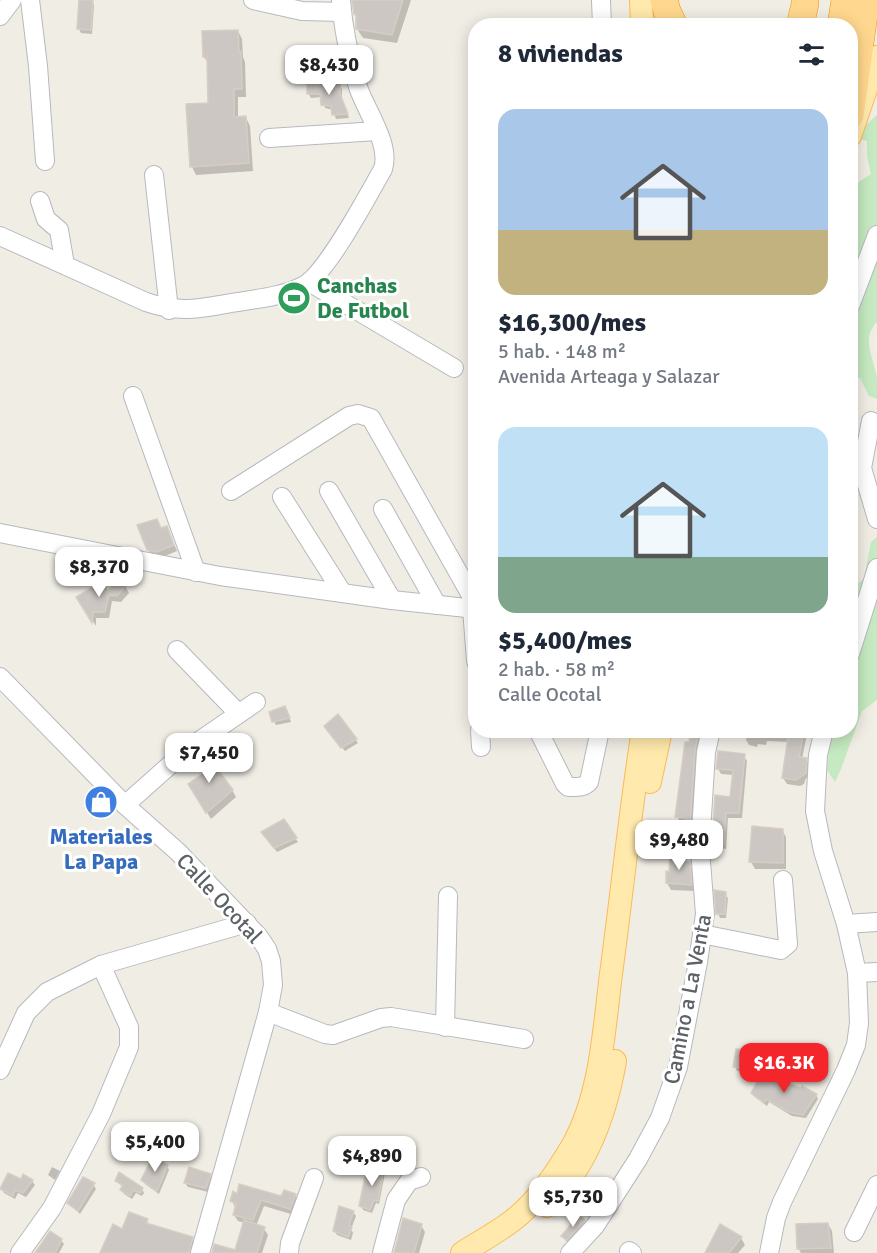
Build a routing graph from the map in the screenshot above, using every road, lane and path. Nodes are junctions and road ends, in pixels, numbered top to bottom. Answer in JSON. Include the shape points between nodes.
{"nodes":[{"id":1,"x":12,"y":0,"type":"edge"},
{"id":2,"x":30,"y":0,"type":"edge"},
{"id":3,"x":253,"y":0,"type":"edge"},
{"id":4,"x":601,"y":0,"type":"edge"},
{"id":5,"x":634,"y":0,"type":"edge"},
{"id":6,"x":641,"y":0,"type":"edge"},
{"id":7,"x":659,"y":0,"type":"edge"},
{"id":8,"x":664,"y":0,"type":"edge"},
{"id":9,"x":844,"y":0,"type":"edge"},
{"id":10,"x":866,"y":0,"type":"edge"},
{"id":11,"x":341,"y":6,"type":"edge"},
{"id":12,"x":0,"y":16,"type":"edge"},
{"id":13,"x":602,"y":18,"type":"edge"},
{"id":14,"x":634,"y":18,"type":"edge"},
{"id":15,"x":642,"y":18,"type":"edge"},
{"id":16,"x":660,"y":18,"type":"edge"},
{"id":17,"x":670,"y":18,"type":"edge"},
{"id":18,"x":842,"y":18,"type":"edge"},
{"id":19,"x":877,"y":57,"type":"edge"},
{"id":20,"x":858,"y":58,"type":"edge"},
{"id":21,"x":858,"y":113,"type":"edge"},
{"id":22,"x":376,"y":131,"type":"junction"},
{"id":23,"x":269,"y":138,"type":"dead end"},
{"id":24,"x":45,"y":161,"type":"dead end"},
{"id":25,"x":154,"y":175,"type":"dead end"},
{"id":26,"x":40,"y":201,"type":"dead end"},
{"id":27,"x":877,"y":235,"type":"edge"},
{"id":28,"x":0,"y":236,"type":"edge"},
{"id":29,"x":65,"y":265,"type":"junction"},
{"id":30,"x":309,"y":282,"type":"junction"},
{"id":31,"x":858,"y":285,"type":"edge"},
{"id":32,"x":169,"y":309,"type":"junction"},
{"id":33,"x":454,"y":368,"type":"dead end"},
{"id":34,"x":133,"y":396,"type":"dead end"},
{"id":35,"x":872,"y":421,"type":"dead end"},
{"id":36,"x":231,"y":491,"type":"dead end"},
{"id":37,"x":329,"y":491,"type":"dead end"},
{"id":38,"x":282,"y":497,"type":"dead end"},
{"id":39,"x":383,"y":509,"type":"dead end"},
{"id":40,"x":877,"y":519,"type":"edge"},
{"id":41,"x":0,"y":533,"type":"edge"},
{"id":42,"x":877,"y":568,"type":"edge"},
{"id":43,"x":196,"y":572,"type":"junction"},
{"id":44,"x":342,"y":592,"type":"junction"},
{"id":45,"x":468,"y":596,"type":"edge"},
{"id":46,"x":392,"y":600,"type":"junction"},
{"id":47,"x":437,"y":605,"type":"junction"},
{"id":48,"x":468,"y":607,"type":"edge"},
{"id":49,"x":858,"y":629,"type":"edge"},
{"id":50,"x":177,"y":650,"type":"dead end"},
{"id":51,"x":0,"y":676,"type":"edge"},
{"id":52,"x":256,"y":702,"type":"dead end"},
{"id":53,"x":238,"y":713,"type":"junction"},
{"id":54,"x":542,"y":738,"type":"edge"},
{"id":55,"x":598,"y":738,"type":"edge"},
{"id":56,"x":642,"y":738,"type":"edge"},
{"id":57,"x":659,"y":738,"type":"edge"},
{"id":58,"x":709,"y":738,"type":"edge"},
{"id":59,"x":822,"y":738,"type":"edge"},
{"id":60,"x":125,"y":805,"type":"junction"},
{"id":61,"x":783,"y":880,"type":"dead end"},
{"id":62,"x":448,"y":896,"type":"dead end"},
{"id":63,"x":247,"y":922,"type":"junction"},
{"id":64,"x":877,"y":922,"type":"edge"},
{"id":65,"x":846,"y":924,"type":"junction"},
{"id":66,"x":702,"y":934,"type":"junction"},
{"id":67,"x":102,"y":965,"type":"junction"},
{"id":68,"x":877,"y":972,"type":"edge"},
{"id":69,"x":857,"y":973,"type":"junction"},
{"id":70,"x":268,"y":1012,"type":"junction"},
{"id":71,"x":445,"y":1027,"type":"junction"},
{"id":72,"x":524,"y":1039,"type":"dead end"},
{"id":73,"x":0,"y":1070,"type":"edge"},
{"id":74,"x":421,"y":1177,"type":"dead end"},
{"id":75,"x":314,"y":1178,"type":"dead end"},
{"id":76,"x":877,"y":1185,"type":"edge"},
{"id":77,"x":854,"y":1232,"type":"dead end"},
{"id":78,"x":20,"y":1253,"type":"edge"},
{"id":79,"x":200,"y":1253,"type":"edge"},
{"id":80,"x":289,"y":1253,"type":"edge"},
{"id":81,"x":382,"y":1253,"type":"edge"},
{"id":82,"x":462,"y":1253,"type":"edge"},
{"id":83,"x":491,"y":1253,"type":"edge"},
{"id":84,"x":570,"y":1253,"type":"edge"},
{"id":85,"x":769,"y":1253,"type":"edge"}],
"edges":[{"from":1,"to":12,"type":"street"},
{"from":2,"to":24,"type":"street"},
{"from":3,"to":11,"type":"street","via":[[302,11]]},
{"from":4,"to":13,"type":"street"},
{"from":5,"to":14,"type":"street"},
{"from":6,"to":15,"type":"main road"},
{"from":7,"to":16,"type":"highway"},
{"from":8,"to":17,"type":"highway"},
{"from":9,"to":18,"type":"highway"},
{"from":10,"to":20,"type":"highway"},
{"from":11,"to":22,"type":"street","via":[[357,82]]},
{"from":19,"to":21,"type":"main road"},
{"from":22,"to":23,"type":"street"},
{"from":22,"to":30,"type":"street","via":[[385,155],[382,169],[337,246]]},
{"from":25,"to":32,"type":"street"},
{"from":26,"to":29,"type":"street","via":[[46,219],[59,230]]},
{"from":27,"to":31,"type":"street"},
{"from":28,"to":29,"type":"street"},
{"from":29,"to":32,"type":"street"},
{"from":30,"to":32,"type":"street","via":[[272,296],[194,309]]},
{"from":30,"to":33,"type":"street"},
{"from":34,"to":43,"type":"street"},
{"from":35,"to":40,"type":"street","via":[[862,468]]},
{"from":36,"to":45,"type":"street","via":[[349,416],[371,418]]},
{"from":37,"to":46,"type":"street"},
{"from":38,"to":44,"type":"street"},
{"from":39,"to":47,"type":"street"},
{"from":41,"to":43,"type":"street"},
{"from":42,"to":49,"type":"street"},
{"from":43,"to":44,"type":"street"},
{"from":44,"to":46,"type":"street"},
{"from":46,"to":47,"type":"street"},
{"from":47,"to":48,"type":"street"},
{"from":50,"to":53,"type":"street"},
{"from":51,"to":60,"type":"street","name":"Calle Ocotal"},
{"from":52,"to":53,"type":"street"},
{"from":53,"to":60,"type":"street","via":[[189,748]]},
{"from":54,"to":55,"type":"street","via":[[568,787],[590,782]]},
{"from":56,"to":82,"type":"main road","via":[[601,1057],[584,1120],[560,1164],[524,1209]]},
{"from":57,"to":83,"type":"main road","via":[[607,1096],[595,1132],[571,1177],[528,1226]]},
{"from":58,"to":66,"type":"street","name":"Camino a La Venta","via":[[700,848],[705,914]]},
{"from":59,"to":65,"type":"street","via":[[815,811]]},
{"from":60,"to":63,"type":"street","name":"Calle Ocotal"},
{"from":61,"to":66,"type":"street","via":[[788,944],[781,950]]},
{"from":62,"to":71,"type":"street"},
{"from":63,"to":67,"type":"street"},
{"from":63,"to":70,"type":"street","name":"Calle Ocotal","via":[[271,961],[273,985]]},
{"from":64,"to":65,"type":"street"},
{"from":65,"to":69,"type":"street"},
{"from":66,"to":84,"type":"street","name":"Camino a La Venta","via":[[678,1067],[660,1118],[595,1226]]},
{"from":67,"to":73,"type":"street","via":[[47,992],[34,1004]]},
{"from":67,"to":78,"type":"street","via":[[129,1027],[129,1047],[52,1208]]},
{"from":68,"to":69,"type":"street"},
{"from":69,"to":85,"type":"street","via":[[856,1045],[782,1202]]},
{"from":70,"to":71,"type":"street","via":[[333,1035],[391,1017]]},
{"from":70,"to":79,"type":"street","name":"Calle Ocotal"},
{"from":71,"to":72,"type":"street"},
{"from":74,"to":81,"type":"street","via":[[409,1180],[396,1200]]},
{"from":75,"to":80,"type":"street"},
{"from":76,"to":77,"type":"street"}]}
